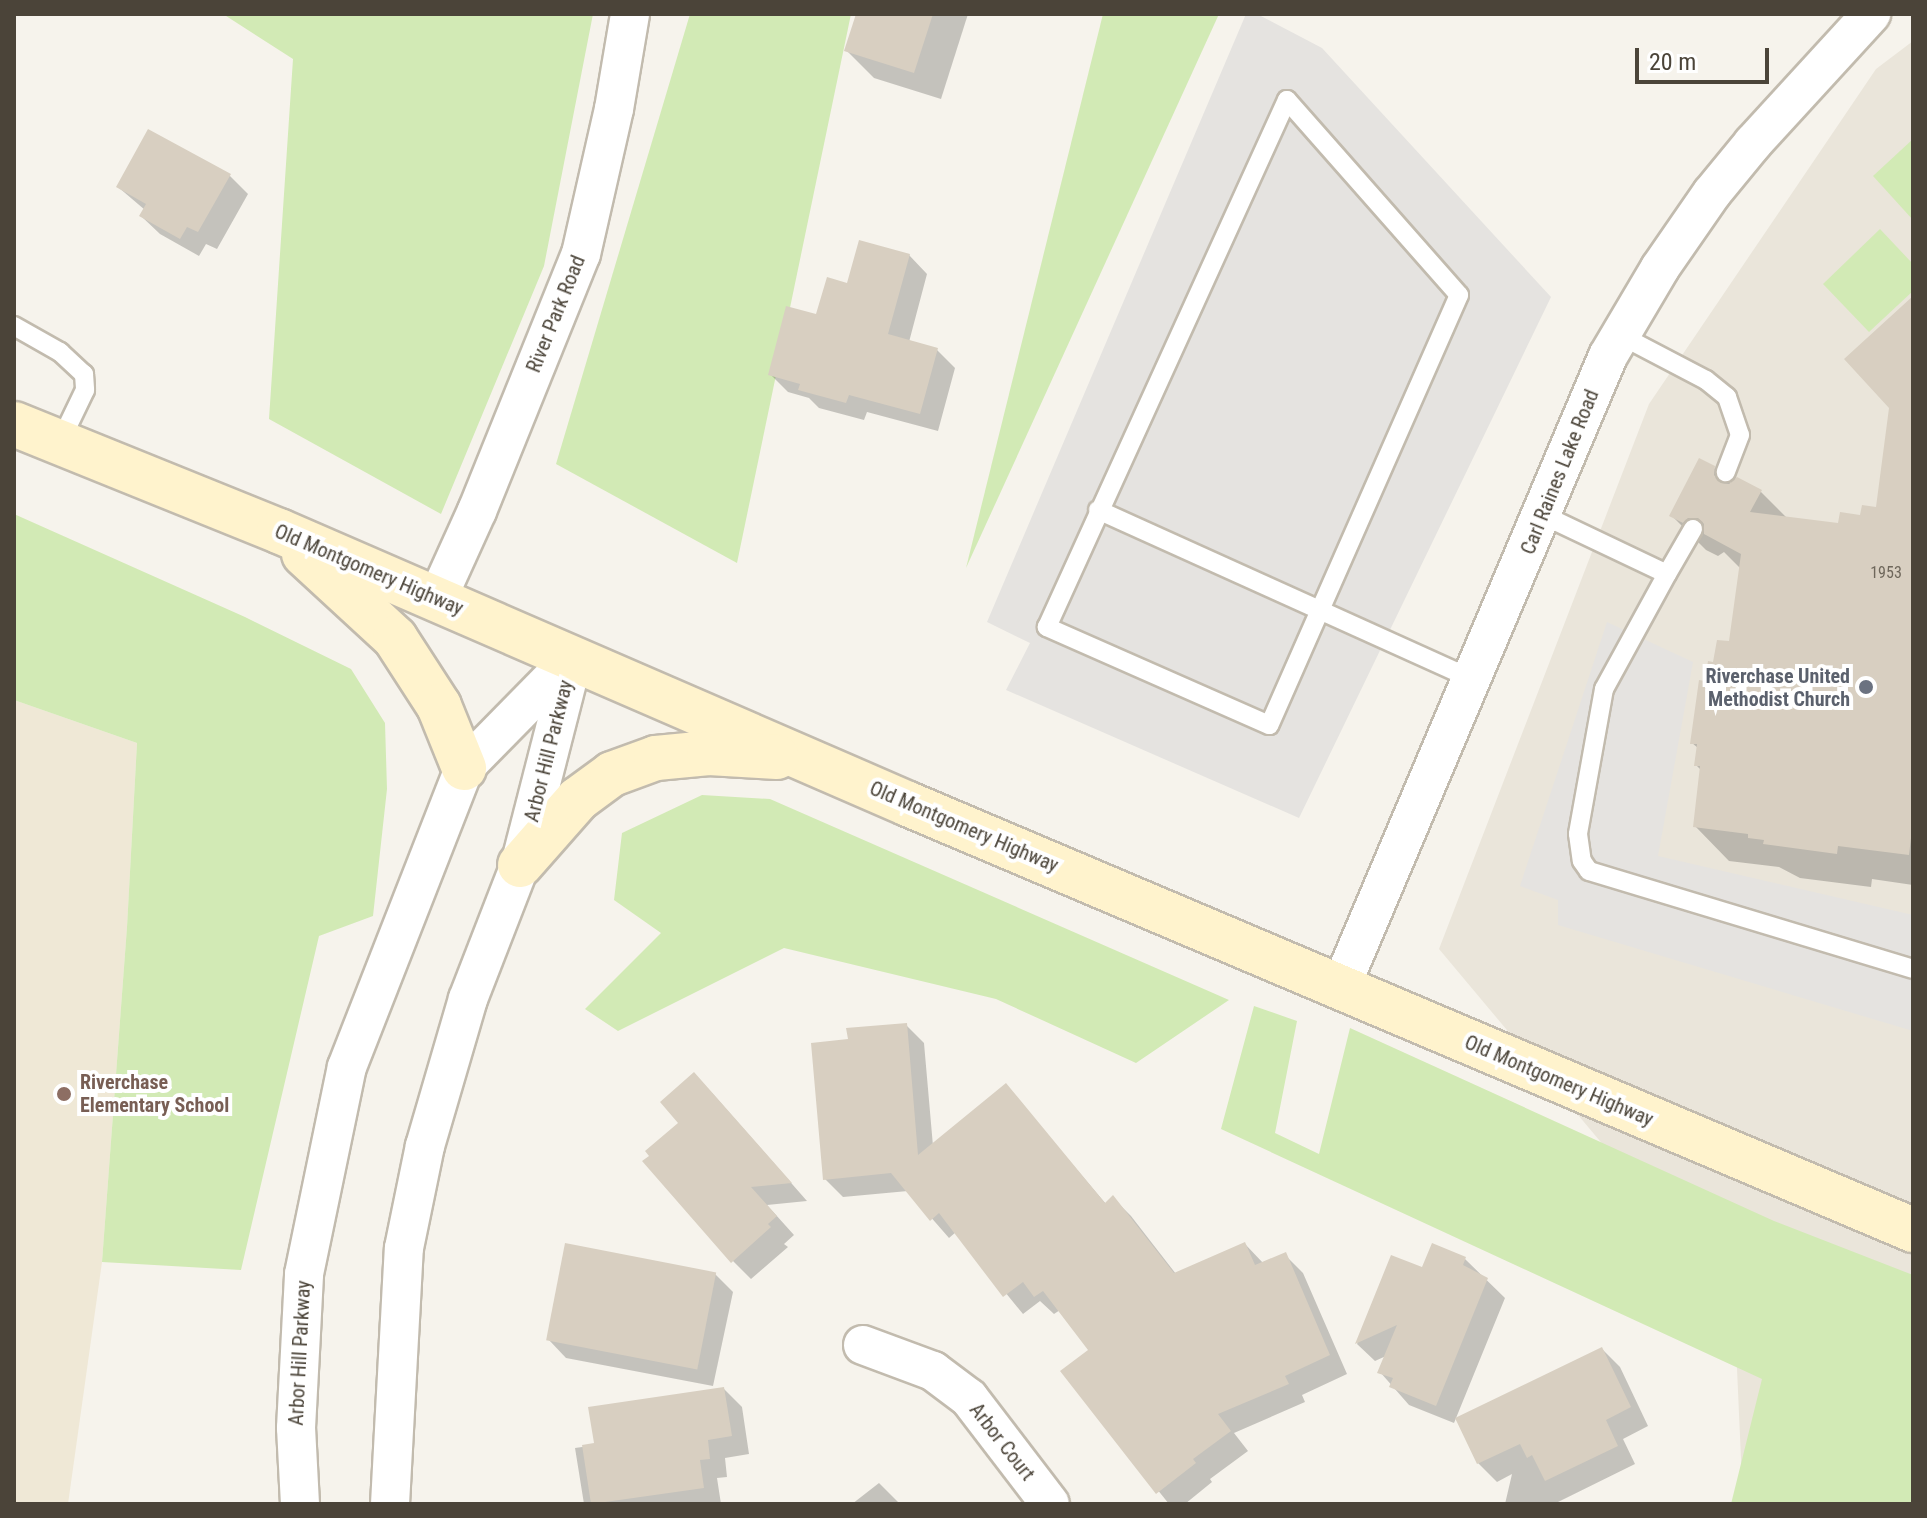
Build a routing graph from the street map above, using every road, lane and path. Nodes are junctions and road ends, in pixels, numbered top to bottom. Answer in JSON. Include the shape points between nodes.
{"nodes":[{"id":1,"x":630,"y":14,"type":"edge"},
{"id":2,"x":1871,"y":14,"type":"edge"},
{"id":3,"x":14,"y":326,"type":"edge"},
{"id":4,"x":1620,"y":335,"type":"junction"},
{"id":5,"x":14,"y":424,"type":"edge"},
{"id":6,"x":60,"y":442,"type":"junction"},
{"id":7,"x":1726,"y":472,"type":"dead end"},
{"id":8,"x":1098,"y":510,"type":"junction"},
{"id":9,"x":1543,"y":515,"type":"junction"},
{"id":10,"x":1693,"y":529,"type":"dead end"},
{"id":11,"x":279,"y":531,"type":"junction"},
{"id":12,"x":1667,"y":574,"type":"junction"},
{"id":13,"x":437,"y":599,"type":"junction"},
{"id":14,"x":1317,"y":609,"type":"junction"},
{"id":15,"x":573,"y":657,"type":"junction"},
{"id":16,"x":1473,"y":679,"type":"junction"},
{"id":17,"x":807,"y":759,"type":"junction"},
{"id":18,"x":464,"y":768,"type":"junction"},
{"id":19,"x":520,"y":865,"type":"junction"},
{"id":20,"x":1913,"y":969,"type":"edge"},
{"id":21,"x":1341,"y":986,"type":"junction"},
{"id":22,"x":1913,"y":1230,"type":"edge"},
{"id":23,"x":863,"y":1345,"type":"dead end"},
{"id":24,"x":300,"y":1504,"type":"edge"},
{"id":25,"x":390,"y":1504,"type":"edge"},
{"id":26,"x":1050,"y":1504,"type":"edge"}],
"edges":[{"from":1,"to":13,"type":"street","name":"River Park Road","via":[[581,254]]},
{"from":2,"to":4,"type":"street","name":"Carl Raines Lake Road","via":[[1712,193]]},
{"from":3,"to":6,"type":"lane","via":[[60,352],[84,374],[85,390]]},
{"from":4,"to":7,"type":"lane","via":[[1706,380],[1727,397],[1740,435]]},
{"from":4,"to":9,"type":"street","name":"Carl Raines Lake Road"},
{"from":5,"to":6,"type":"street","name":"Old Montgomery Highway"},
{"from":6,"to":11,"type":"street","name":"Old Montgomery Highway"},
{"from":8,"to":14,"type":"lane"},
{"from":8,"to":14,"type":"lane","via":[[1047,627],[1269,725]]},
{"from":8,"to":14,"type":"lane","via":[[1287,100],[1459,295]]},
{"from":9,"to":12,"type":"lane"},
{"from":9,"to":16,"type":"street","name":"Carl Raines Lake Road"},
{"from":10,"to":12,"type":"lane"},
{"from":11,"to":13,"type":"street","name":"Old Montgomery Highway"},
{"from":11,"to":18,"type":"street","via":[[395,638],[439,706]]},
{"from":12,"to":20,"type":"lane","via":[[1604,689],[1578,834],[1582,861],[1589,871]]},
{"from":13,"to":15,"type":"street","name":"Old Montgomery Highway"},
{"from":14,"to":16,"type":"lane"},
{"from":15,"to":17,"type":"street","name":"Old Montgomery Highway"},
{"from":15,"to":18,"type":"street","name":"Arbor Hill Parkway"},
{"from":15,"to":19,"type":"street","name":"Arbor Hill Parkway"},
{"from":16,"to":21,"type":"street","name":"Carl Raines Lake Road"},
{"from":17,"to":19,"type":"street","via":[[709,753],[656,758],[612,774],[578,799]]},
{"from":17,"to":21,"type":"street","name":"Old Montgomery Highway"},
{"from":18,"to":24,"type":"street","name":"Arbor Hill Parkway","via":[[347,1067],[304,1274],[296,1428]]},
{"from":19,"to":25,"type":"street","name":"Arbor Hill Parkway","via":[[468,999],[425,1146],[404,1248]]},
{"from":21,"to":22,"type":"street","name":"Old Montgomery Highway"},
{"from":23,"to":26,"type":"street","name":"Arbor Court","via":[[933,1371],[969,1398]]}]}
